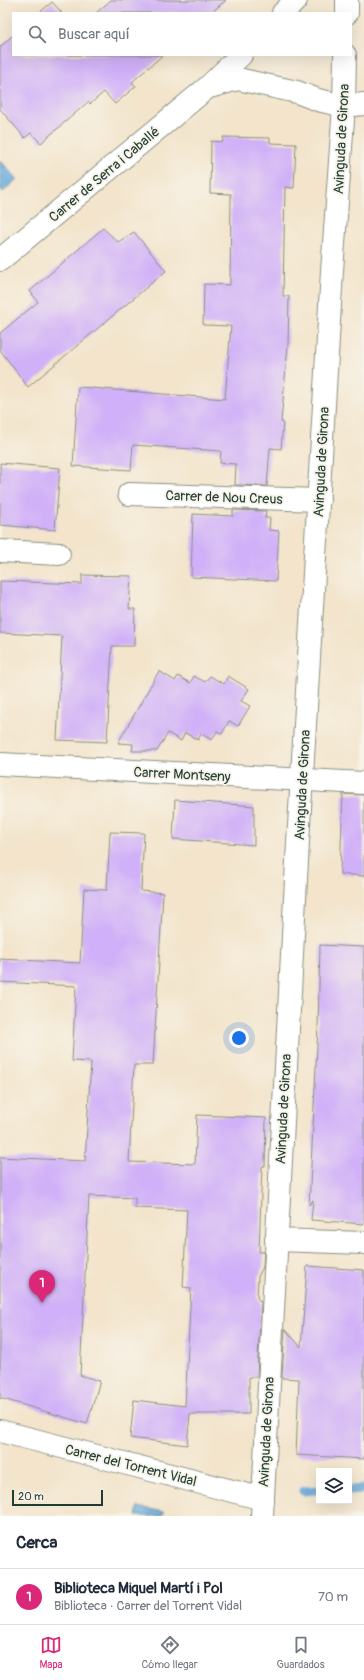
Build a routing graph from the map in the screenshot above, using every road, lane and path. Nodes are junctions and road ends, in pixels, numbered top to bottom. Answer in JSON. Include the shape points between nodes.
{"nodes":[{"id":1,"x":296,"y":0,"type":"edge"},
{"id":2,"x":347,"y":0,"type":"edge"},
{"id":3,"x":284,"y":12,"type":"edge"},
{"id":4,"x":347,"y":12,"type":"edge"},
{"id":5,"x":240,"y":56,"type":"edge"},
{"id":6,"x":345,"y":56,"type":"edge"},
{"id":7,"x":208,"y":87,"type":"junction"},
{"id":8,"x":354,"y":105,"type":"edge"},
{"id":9,"x":0,"y":260,"type":"edge"},
{"id":10,"x":130,"y":494,"type":"dead end"},
{"id":11,"x":319,"y":500,"type":"junction"},
{"id":12,"x":0,"y":551,"type":"edge"},
{"id":13,"x":59,"y":554,"type":"dead end"},
{"id":14,"x":0,"y":764,"type":"edge"},
{"id":15,"x":302,"y":781,"type":"junction"},
{"id":16,"x":364,"y":783,"type":"edge"},
{"id":17,"x":276,"y":1240,"type":"junction"},
{"id":18,"x":364,"y":1243,"type":"edge"},
{"id":19,"x":0,"y":1431,"type":"edge"},
{"id":20,"x":262,"y":1508,"type":"edge"}],
"edges":[{"from":1,"to":3,"type":"street"},
{"from":2,"to":4,"type":"street"},
{"from":5,"to":7,"type":"street","name":"Carrer de Serra i Caballé"},
{"from":6,"to":8,"type":"street","name":"Avinguda de Girona"},
{"from":7,"to":8,"type":"street","name":"Carrer de Serra i Caballé","via":[[238,79],[297,92],[318,100]]},
{"from":7,"to":9,"type":"street","name":"Carrer de Serra i Caballé"},
{"from":8,"to":11,"type":"street","name":"Avinguda de Girona"},
{"from":10,"to":11,"type":"street","name":"Carrer de Nou Creus"},
{"from":11,"to":15,"type":"street","name":"Avinguda de Girona"},
{"from":12,"to":13,"type":"street"},
{"from":14,"to":15,"type":"street","name":"Carrer Montseny"},
{"from":15,"to":16,"type":"street","name":"Carrer Montseny"},
{"from":15,"to":17,"type":"street","name":"Avinguda de Girona"},
{"from":17,"to":18,"type":"street"},
{"from":17,"to":20,"type":"street","name":"Avinguda de Girona"},
{"from":19,"to":20,"type":"street","name":"Carrer del Torrent Vidal"}]}
